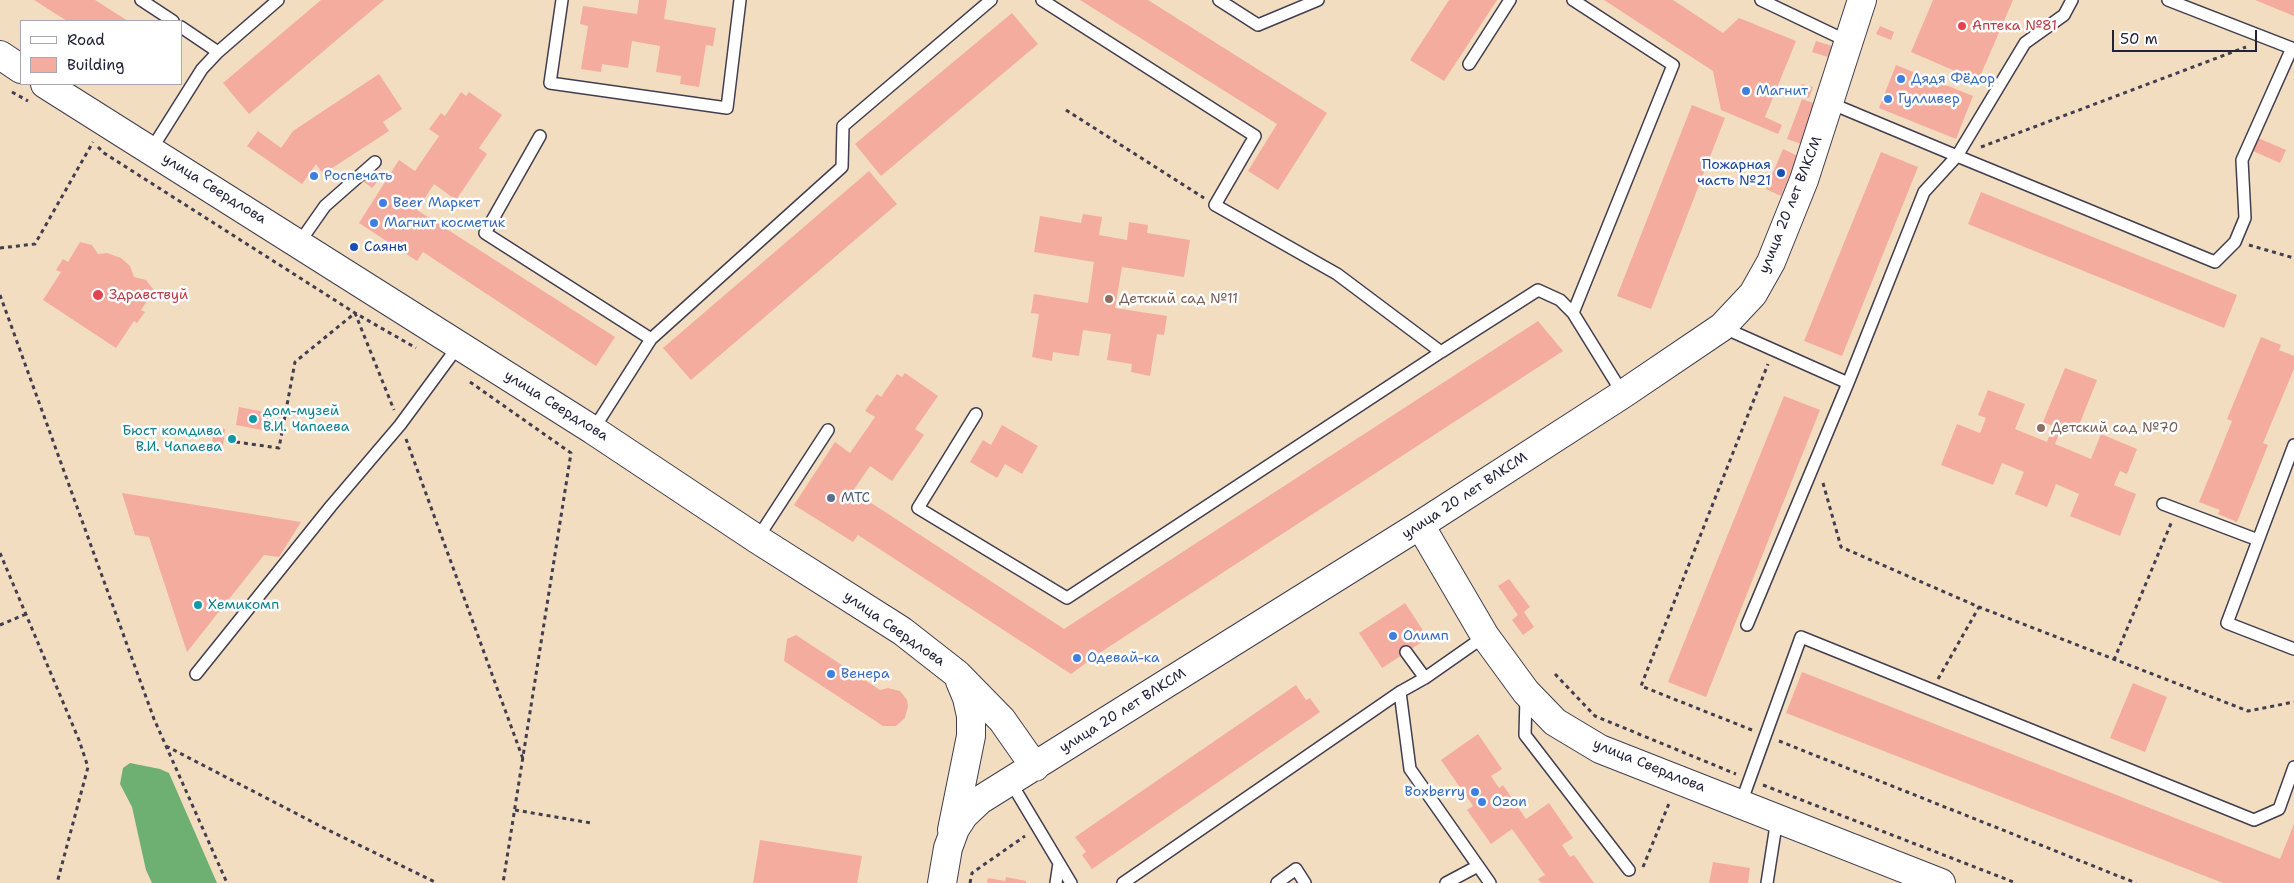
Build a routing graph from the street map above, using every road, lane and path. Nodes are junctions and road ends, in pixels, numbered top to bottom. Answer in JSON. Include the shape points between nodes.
{"nodes":[{"id":1,"x":141,"y":0,"type":"edge"},
{"id":2,"x":278,"y":0,"type":"edge"},
{"id":3,"x":562,"y":0,"type":"edge"},
{"id":4,"x":740,"y":0,"type":"edge"},
{"id":5,"x":1042,"y":0,"type":"edge"},
{"id":6,"x":1219,"y":0,"type":"edge"},
{"id":7,"x":1318,"y":0,"type":"edge"},
{"id":8,"x":1510,"y":0,"type":"edge"},
{"id":9,"x":1573,"y":0,"type":"edge"},
{"id":10,"x":1761,"y":0,"type":"edge"},
{"id":11,"x":1862,"y":0,"type":"edge"},
{"id":12,"x":2072,"y":0,"type":"edge"},
{"id":13,"x":2168,"y":0,"type":"edge"},
{"id":14,"x":984,"y":2,"type":"edge"},
{"id":15,"x":171,"y":20,"type":"edge"},
{"id":16,"x":182,"y":28,"type":"edge"},
{"id":17,"x":2268,"y":39,"type":"junction"},
{"id":18,"x":1849,"y":42,"type":"junction"},
{"id":19,"x":2293,"y":49,"type":"edge"},
{"id":20,"x":218,"y":52,"type":"junction"},
{"id":21,"x":0,"y":55,"type":"edge"},
{"id":22,"x":1469,"y":64,"type":"dead end"},
{"id":23,"x":14,"y":79,"type":"edge"},
{"id":24,"x":24,"y":85,"type":"edge"},
{"id":25,"x":38,"y":94,"type":"edge"},
{"id":26,"x":1830,"y":103,"type":"junction"},
{"id":27,"x":1066,"y":110,"type":"dead end"},
{"id":28,"x":540,"y":136,"type":"dead end"},
{"id":29,"x":86,"y":137,"type":"dead end"},
{"id":30,"x":94,"y":142,"type":"junction"},
{"id":31,"x":151,"y":150,"type":"junction"},
{"id":32,"x":1957,"y":156,"type":"junction"},
{"id":33,"x":375,"y":162,"type":"dead end"},
{"id":34,"x":1215,"y":205,"type":"junction"},
{"id":35,"x":2235,"y":242,"type":"junction"},
{"id":36,"x":300,"y":243,"type":"junction"},
{"id":37,"x":0,"y":248,"type":"edge"},
{"id":38,"x":2294,"y":258,"type":"edge"},
{"id":39,"x":0,"y":295,"type":"edge"},
{"id":40,"x":355,"y":313,"type":"junction"},
{"id":41,"x":1573,"y":313,"type":"junction"},
{"id":42,"x":1722,"y":327,"type":"junction"},
{"id":43,"x":651,"y":339,"type":"junction"},
{"id":44,"x":1773,"y":351,"type":"junction"},
{"id":45,"x":1441,"y":352,"type":"junction"},
{"id":46,"x":452,"y":355,"type":"junction"},
{"id":47,"x":1848,"y":383,"type":"junction"},
{"id":48,"x":1623,"y":394,"type":"junction"},
{"id":49,"x":976,"y":414,"type":"dead end"},
{"id":50,"x":400,"y":424,"type":"junction"},
{"id":51,"x":594,"y":430,"type":"junction"},
{"id":52,"x":828,"y":430,"type":"dead end"},
{"id":53,"x":236,"y":442,"type":"dead end"},
{"id":54,"x":2294,"y":445,"type":"edge"},
{"id":55,"x":1817,"y":458,"type":"junction"},
{"id":56,"x":2163,"y":504,"type":"dead end"},
{"id":57,"x":2177,"y":509,"type":"junction"},
{"id":58,"x":1420,"y":525,"type":"junction"},
{"id":59,"x":757,"y":539,"type":"junction"},
{"id":60,"x":2258,"y":540,"type":"junction"},
{"id":61,"x":0,"y":553,"type":"edge"},
{"id":62,"x":1979,"y":607,"type":"junction"},
{"id":63,"x":26,"y":614,"type":"junction"},
{"id":64,"x":0,"y":625,"type":"edge"},
{"id":65,"x":1746,"y":625,"type":"dead end"},
{"id":66,"x":1485,"y":636,"type":"junction"},
{"id":67,"x":2294,"y":649,"type":"edge"},
{"id":68,"x":1406,"y":652,"type":"dead end"},
{"id":69,"x":2114,"y":660,"type":"junction"},
{"id":70,"x":196,"y":674,"type":"dead end"},
{"id":71,"x":957,"y":674,"type":"junction"},
{"id":72,"x":1555,"y":674,"type":"dead end"},
{"id":73,"x":1425,"y":678,"type":"junction"},
{"id":74,"x":1932,"y":690,"type":"junction"},
{"id":75,"x":1400,"y":692,"type":"junction"},
{"id":76,"x":1526,"y":692,"type":"junction"},
{"id":77,"x":2294,"y":702,"type":"edge"},
{"id":78,"x":1765,"y":736,"type":"junction"},
{"id":79,"x":166,"y":746,"type":"junction"},
{"id":80,"x":523,"y":759,"type":"junction"},
{"id":81,"x":1035,"y":766,"type":"junction"},
{"id":82,"x":2294,"y":767,"type":"edge"},
{"id":83,"x":1678,"y":779,"type":"junction"},
{"id":84,"x":1010,"y":781,"type":"junction"},
{"id":85,"x":1745,"y":792,"type":"junction"},
{"id":86,"x":515,"y":810,"type":"junction"},
{"id":87,"x":1777,"y":819,"type":"junction"},
{"id":88,"x":590,"y":823,"type":"dead end"},
{"id":89,"x":1038,"y":827,"type":"junction"},
{"id":90,"x":948,"y":848,"type":"junction"},
{"id":91,"x":1059,"y":863,"type":"junction"},
{"id":92,"x":1478,"y":866,"type":"junction"},
{"id":93,"x":1635,"y":871,"type":"joint"},
{"id":94,"x":1932,"y":881,"type":"edge"},
{"id":95,"x":57,"y":883,"type":"edge"},
{"id":96,"x":227,"y":883,"type":"edge"},
{"id":97,"x":437,"y":883,"type":"edge"},
{"id":98,"x":503,"y":883,"type":"edge"},
{"id":99,"x":942,"y":883,"type":"edge"},
{"id":100,"x":970,"y":883,"type":"edge"},
{"id":101,"x":1056,"y":883,"type":"edge"},
{"id":102,"x":1071,"y":883,"type":"edge"},
{"id":103,"x":1123,"y":883,"type":"edge"},
{"id":104,"x":1276,"y":883,"type":"edge"},
{"id":105,"x":1305,"y":883,"type":"edge"},
{"id":106,"x":1446,"y":883,"type":"edge"},
{"id":107,"x":1490,"y":883,"type":"edge"},
{"id":108,"x":1767,"y":883,"type":"edge"},
{"id":109,"x":2016,"y":883,"type":"edge"},
{"id":110,"x":2136,"y":883,"type":"edge"}],
"edges":[{"from":1,"to":15,"type":"lane"},
{"from":2,"to":20,"type":"lane"},
{"from":3,"to":4,"type":"lane","via":[[550,83],[726,108]]},
{"from":5,"to":34,"type":"lane","via":[[1255,136]]},
{"from":6,"to":7,"type":"lane","via":[[1258,25]]},
{"from":8,"to":22,"type":"lane"},
{"from":9,"to":41,"type":"lane","via":[[1673,65]]},
{"from":10,"to":18,"type":"lane"},
{"from":11,"to":18,"type":"street","name":"улица 20 лет ВЛКСМ"},
{"from":12,"to":32,"type":"lane","via":[[2064,15],[2025,43]]},
{"from":13,"to":17,"type":"lane"},
{"from":14,"to":43,"type":"lane","via":[[843,126],[842,167]]},
{"from":16,"to":20,"type":"lane"},
{"from":17,"to":19,"type":"lane"},
{"from":17,"to":32,"type":"path"},
{"from":18,"to":26,"type":"street","name":"улица 20 лет ВЛКСМ"},
{"from":19,"to":35,"type":"lane","via":[[2242,160],[2245,218]]},
{"from":20,"to":31,"type":"lane","via":[[202,69]]},
{"from":21,"to":23,"type":"street"},
{"from":24,"to":25,"type":"path"},
{"from":25,"to":31,"type":"street","name":"улица Свердлова"},
{"from":26,"to":32,"type":"lane"},
{"from":26,"to":42,"type":"street","name":"улица 20 лет ВЛКСМ","via":[[1771,262],[1753,294]]},
{"from":27,"to":34,"type":"path"},
{"from":28,"to":43,"type":"lane","via":[[485,232]]},
{"from":29,"to":30,"type":"path"},
{"from":30,"to":37,"type":"path","via":[[35,244]]},
{"from":30,"to":40,"type":"path","via":[[104,153]]},
{"from":31,"to":36,"type":"street","name":"улица Свердлова"},
{"from":32,"to":35,"type":"lane","via":[[2215,262]]},
{"from":32,"to":47,"type":"lane","via":[[1924,192]]},
{"from":33,"to":36,"type":"lane","via":[[325,206]]},
{"from":34,"to":45,"type":"lane","via":[[1337,274]]},
{"from":35,"to":38,"type":"path"},
{"from":36,"to":46,"type":"street","name":"улица Свердлова"},
{"from":39,"to":79,"type":"path"},
{"from":40,"to":46,"type":"path"},
{"from":40,"to":50,"type":"path"},
{"from":40,"to":53,"type":"path","via":[[296,362],[279,448]]},
{"from":41,"to":45,"type":"lane","via":[[1560,300],[1538,290]]},
{"from":41,"to":48,"type":"lane"},
{"from":42,"to":44,"type":"lane"},
{"from":42,"to":48,"type":"street","name":"улица 20 лет ВЛКСМ"},
{"from":43,"to":51,"type":"lane"},
{"from":44,"to":47,"type":"lane"},
{"from":44,"to":78,"type":"path","via":[[1641,686]]},
{"from":45,"to":49,"type":"lane","via":[[1067,598],[918,508]]},
{"from":46,"to":50,"type":"lane"},
{"from":46,"to":51,"type":"street","name":"улица Свердлова"},
{"from":46,"to":80,"type":"path","via":[[571,453]]},
{"from":47,"to":55,"type":"lane"},
{"from":48,"to":58,"type":"street","name":"улица 20 лет ВЛКСМ"},
{"from":50,"to":70,"type":"lane"},
{"from":50,"to":80,"type":"path"},
{"from":51,"to":59,"type":"street","name":"улица Свердлова"},
{"from":52,"to":59,"type":"lane"},
{"from":54,"to":60,"type":"lane"},
{"from":55,"to":62,"type":"path","via":[[1841,547]]},
{"from":55,"to":65,"type":"lane"},
{"from":56,"to":57,"type":"lane"},
{"from":57,"to":60,"type":"lane"},
{"from":57,"to":69,"type":"path"},
{"from":58,"to":66,"type":"street","name":"улица Свердлова"},
{"from":58,"to":81,"type":"street","name":"улица 20 лет ВЛКСМ"},
{"from":59,"to":71,"type":"street","name":"улица Свердлова","via":[[902,631]]},
{"from":60,"to":67,"type":"lane","via":[[2227,623]]},
{"from":61,"to":63,"type":"path"},
{"from":62,"to":69,"type":"path"},
{"from":62,"to":74,"type":"path"},
{"from":63,"to":64,"type":"path"},
{"from":63,"to":95,"type":"path","via":[[88,767]]},
{"from":66,"to":73,"type":"lane"},
{"from":66,"to":76,"type":"street","name":"улица Свердлова"},
{"from":68,"to":73,"type":"lane"},
{"from":69,"to":77,"type":"path","via":[[2248,711]]},
{"from":71,"to":81,"type":"street","name":"улица Свердлова","via":[[1002,720]]},
{"from":71,"to":90,"type":"street","via":[[971,716],[970,736]]},
{"from":72,"to":85,"type":"path","via":[[1595,716]]},
{"from":73,"to":75,"type":"lane"},
{"from":74,"to":78,"type":"lane","via":[[1801,637]]},
{"from":74,"to":82,"type":"lane","via":[[2254,820],[2279,809]]},
{"from":75,"to":92,"type":"lane","via":[[1410,769]]},
{"from":75,"to":103,"type":"lane"},
{"from":76,"to":83,"type":"street","name":"улица Свердлова","via":[[1554,722],[1600,749]]},
{"from":76,"to":93,"type":"lane","via":[[1525,735]]},
{"from":78,"to":85,"type":"lane"},
{"from":78,"to":110,"type":"path"},
{"from":79,"to":96,"type":"path"},
{"from":79,"to":97,"type":"path"},
{"from":80,"to":86,"type":"path"},
{"from":81,"to":84,"type":"street","name":"улица 20 лет ВЛКСМ"},
{"from":83,"to":85,"type":"street","name":"улица Свердлова"},
{"from":83,"to":93,"type":"path"},
{"from":84,"to":89,"type":"lane"},
{"from":84,"to":90,"type":"street","name":"улица 20 лет ВЛКСМ","via":[[980,800],[964,815]]},
{"from":85,"to":87,"type":"street","name":"улица Свердлова"},
{"from":85,"to":109,"type":"path"},
{"from":86,"to":88,"type":"path"},
{"from":86,"to":98,"type":"path"},
{"from":87,"to":94,"type":"street","name":"улица Свердлова"},
{"from":87,"to":108,"type":"lane"},
{"from":89,"to":91,"type":"lane"},
{"from":89,"to":100,"type":"path","via":[[972,873]]},
{"from":90,"to":99,"type":"street","name":"улица 20 лет ВЛКСМ"},
{"from":91,"to":101,"type":"lane"},
{"from":91,"to":102,"type":"lane"},
{"from":92,"to":106,"type":"lane"},
{"from":92,"to":107,"type":"lane"},
{"from":104,"to":105,"type":"lane","via":[[1296,869]]}]}
